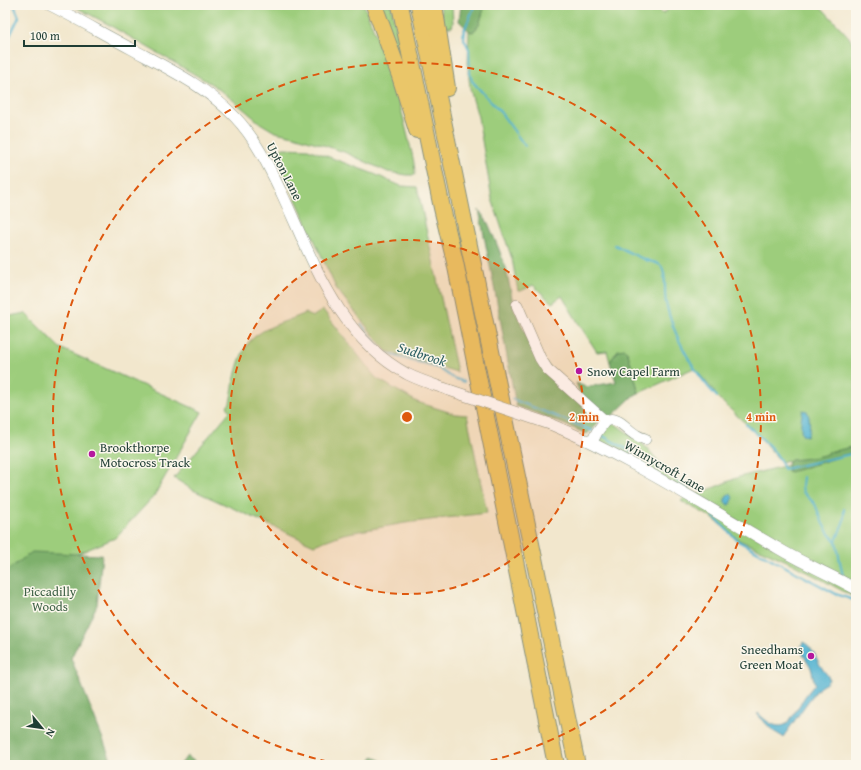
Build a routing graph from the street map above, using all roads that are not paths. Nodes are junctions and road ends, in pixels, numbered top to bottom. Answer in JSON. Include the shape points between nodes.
{"nodes":[{"id":1,"x":50,"y":5,"type":"edge"},
{"id":2,"x":374,"y":5,"type":"edge"},
{"id":3,"x":400,"y":5,"type":"edge"},
{"id":4,"x":419,"y":5,"type":"edge"},
{"id":5,"x":434,"y":5,"type":"edge"},
{"id":6,"x":460,"y":204,"type":"junction"},
{"id":7,"x":442,"y":208,"type":"junction"},
{"id":8,"x":517,"y":305,"type":"dead end"},
{"id":9,"x":449,"y":390,"type":"joint"},
{"id":10,"x":605,"y":421,"type":"junction"},
{"id":11,"x":645,"y":439,"type":"dead end"},
{"id":12,"x":592,"y":442,"type":"junction"},
{"id":13,"x":856,"y":590,"type":"edge"},
{"id":14,"x":556,"y":765,"type":"edge"},
{"id":15,"x":577,"y":765,"type":"edge"}],
"edges":[{"from":1,"to":9,"type":"street","name":"Upton Lane","via":[[190,81],[215,98],[236,117],[268,163],[330,296],[353,329],[376,352],[407,374]]},
{"from":2,"to":7,"type":"highway","via":[[400,76]]},
{"from":3,"to":7,"type":"highway"},
{"from":4,"to":6,"type":"highway"},
{"from":5,"to":6,"type":"highway","via":[[458,152]]},
{"from":6,"to":15,"type":"highway"},
{"from":7,"to":14,"type":"highway","via":[[457,270]]},
{"from":8,"to":10,"type":"street","via":[[547,369]]},
{"from":9,"to":12,"type":"street","name":"Winnycroft Lane","bridge":true,"via":[[550,424]]},
{"from":10,"to":11,"type":"street","via":[[612,420],[624,424]]},
{"from":10,"to":12,"type":"street"},
{"from":12,"to":13,"type":"street","name":"Winnycroft Lane","via":[[630,461],[778,548]]}]}
